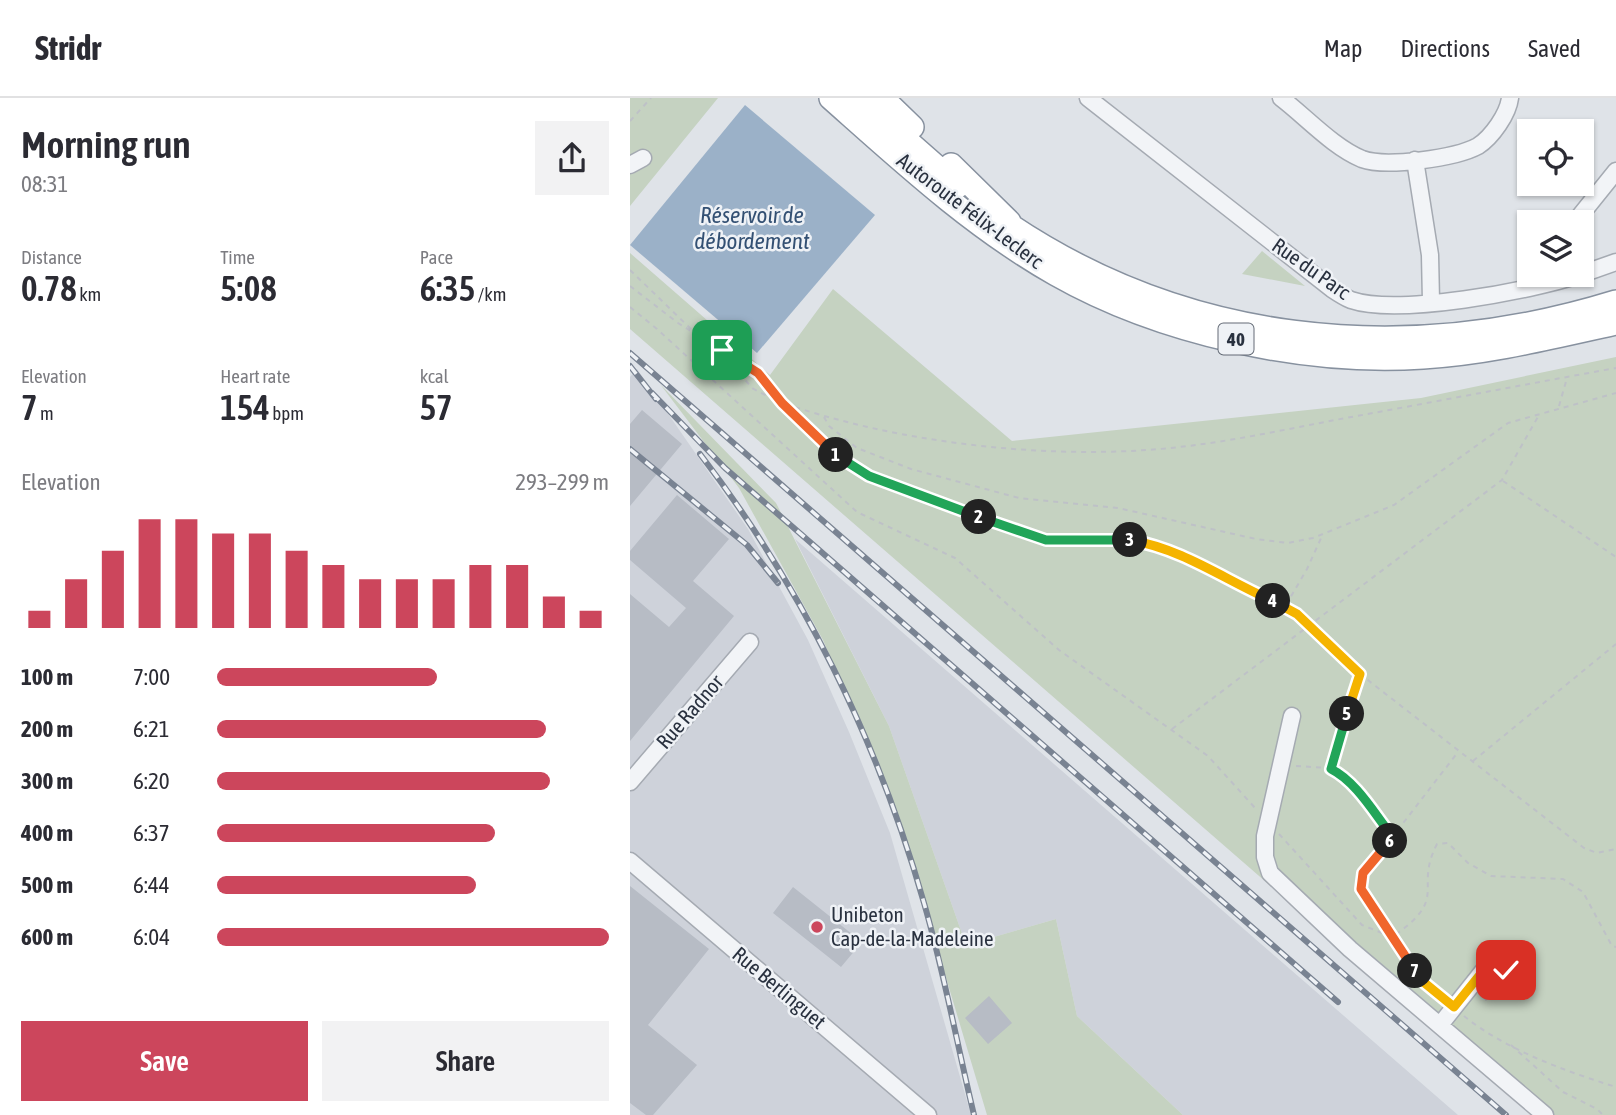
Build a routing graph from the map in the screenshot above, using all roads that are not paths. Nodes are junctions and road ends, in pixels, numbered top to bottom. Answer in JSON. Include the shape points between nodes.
{"nodes":[{"id":1,"x":820,"y":98,"type":"edge"},
{"id":2,"x":831,"y":98,"type":"edge"},
{"id":3,"x":858,"y":98,"type":"edge"},
{"id":4,"x":882,"y":98,"type":"edge"},
{"id":5,"x":1088,"y":98,"type":"edge"},
{"id":6,"x":1281,"y":98,"type":"edge"},
{"id":7,"x":1510,"y":98,"type":"edge"},
{"id":8,"x":1301,"y":104,"type":"edge"},
{"id":9,"x":1415,"y":160,"type":"junction"},
{"id":10,"x":902,"y":161,"type":"junction"},
{"id":11,"x":1616,"y":171,"type":"edge"},
{"id":12,"x":1585,"y":210,"type":"edge"},
{"id":13,"x":1019,"y":232,"type":"junction"},
{"id":14,"x":1616,"y":262,"type":"edge"},
{"id":15,"x":1594,"y":269,"type":"edge"},
{"id":16,"x":1526,"y":287,"type":"edge"},
{"id":17,"x":1431,"y":301,"type":"junction"},
{"id":18,"x":1616,"y":302,"type":"edge"},
{"id":19,"x":1616,"y":323,"type":"edge"},
{"id":20,"x":750,"y":642,"type":"dead end"},
{"id":21,"x":1292,"y":716,"type":"dead end"},
{"id":22,"x":630,"y":782,"type":"edge"},
{"id":23,"x":630,"y":861,"type":"edge"},
{"id":24,"x":1506,"y":970,"type":"dead end"},
{"id":25,"x":1440,"y":1025,"type":"junction"},
{"id":26,"x":928,"y":1115,"type":"edge"},
{"id":27,"x":1545,"y":1115,"type":"edge"}],
"edges":[{"from":1,"to":10,"type":"highway"},
{"from":2,"to":10,"type":"highway","name":"Autoroute Félix-Leclerc","number":"40"},
{"from":3,"to":13,"type":"highway","name":"Autoroute Félix-Leclerc","number":"40","via":[[950,180]]},
{"from":4,"to":13,"type":"highway"},
{"from":5,"to":17,"type":"street","name":"Rue du Parc","via":[[1341,295],[1386,304]]},
{"from":6,"to":8,"type":"street"},
{"from":7,"to":9,"type":"street","via":[[1506,112],[1481,144]]},
{"from":8,"to":9,"type":"street","via":[[1364,160]]},
{"from":9,"to":17,"type":"street","via":[[1430,255]]},
{"from":10,"to":19,"type":"highway","name":"Autoroute Félix-Leclerc","number":"40","via":[[997,236],[1056,274],[1146,315],[1219,335],[1337,355],[1412,358],[1505,347]]},
{"from":11,"to":12,"type":"street"},
{"from":13,"to":18,"type":"highway","name":"Autoroute Félix-Leclerc","number":"40","via":[[1103,278],[1154,299],[1227,319],[1315,335],[1399,341],[1454,337],[1536,323]]},
{"from":14,"to":15,"type":"street","name":"Rue du Parc"},
{"from":16,"to":17,"type":"street","name":"Rue du Parc"},
{"from":20,"to":22,"type":"street","name":"Rue Radnor"},
{"from":21,"to":25,"type":"street","via":[[1268,822],[1265,857],[1274,878],[1350,950]]},
{"from":23,"to":26,"type":"street","name":"Rue Berlinguet"},
{"from":24,"to":25,"type":"street","via":[[1483,971]]},
{"from":25,"to":27,"type":"street"}]}
